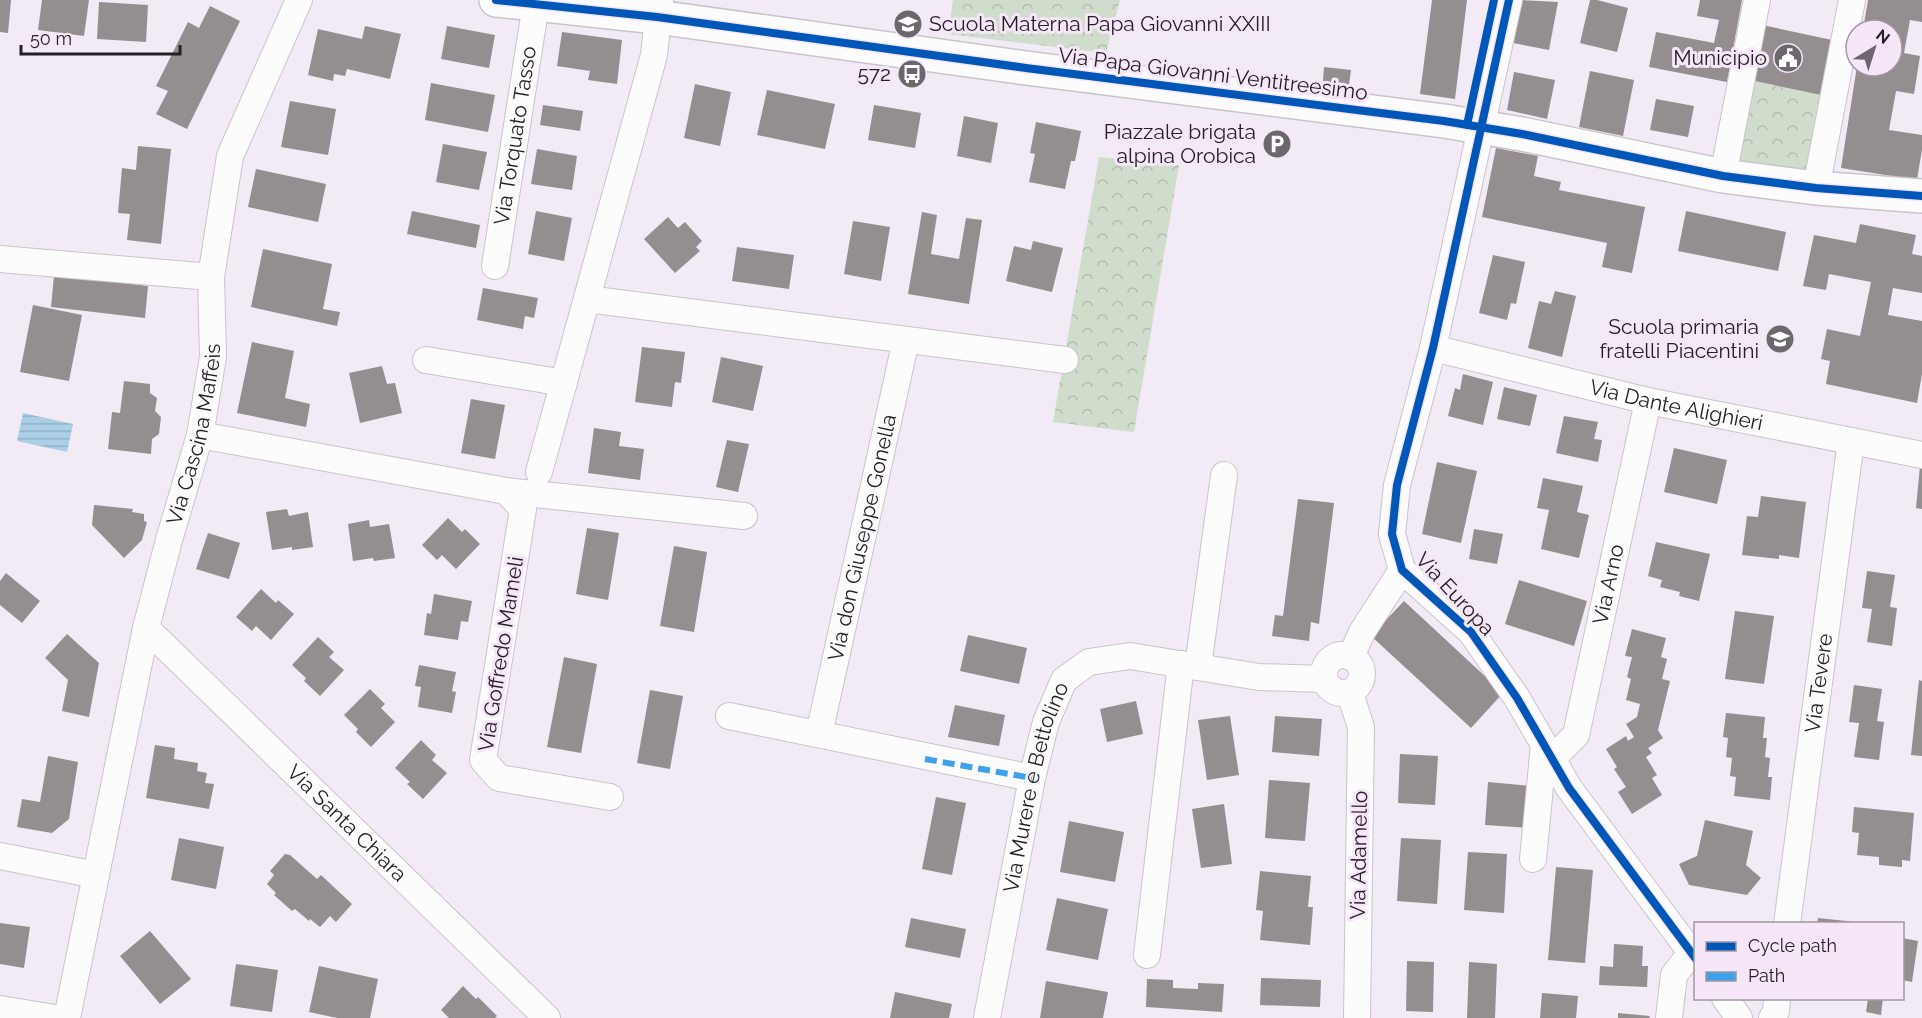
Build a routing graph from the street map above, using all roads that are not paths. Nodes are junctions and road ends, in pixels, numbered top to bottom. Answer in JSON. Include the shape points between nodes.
{"nodes":[{"id":1,"x":299,"y":0,"type":"edge"},
{"id":2,"x":496,"y":0,"type":"edge"},
{"id":3,"x":1509,"y":0,"type":"edge"},
{"id":4,"x":1757,"y":0,"type":"edge"},
{"id":5,"x":1852,"y":0,"type":"edge"},
{"id":6,"x":536,"y":4,"type":"junction"},
{"id":7,"x":658,"y":9,"type":"edge"},
{"id":8,"x":1482,"y":128,"type":"junction"},
{"id":9,"x":1723,"y":176,"type":"junction"},
{"id":10,"x":1815,"y":188,"type":"junction"},
{"id":11,"x":1922,"y":196,"type":"edge"},
{"id":12,"x":0,"y":259,"type":"edge"},
{"id":13,"x":495,"y":266,"type":"dead end"},
{"id":14,"x":211,"y":278,"type":"junction"},
{"id":15,"x":587,"y":299,"type":"junction"},
{"id":16,"x":906,"y":340,"type":"junction"},
{"id":17,"x":1433,"y":348,"type":"junction"},
{"id":18,"x":426,"y":360,"type":"dead end"},
{"id":19,"x":1065,"y":360,"type":"dead end"},
{"id":20,"x":564,"y":383,"type":"junction"},
{"id":21,"x":1648,"y":401,"type":"junction"},
{"id":22,"x":200,"y":435,"type":"junction"},
{"id":23,"x":1851,"y":441,"type":"junction"},
{"id":24,"x":1922,"y":455,"type":"edge"},
{"id":25,"x":540,"y":472,"type":"dead end"},
{"id":26,"x":1224,"y":475,"type":"dead end"},
{"id":27,"x":507,"y":491,"type":"junction"},
{"id":28,"x":744,"y":516,"type":"dead end"},
{"id":29,"x":1402,"y":570,"type":"junction"},
{"id":30,"x":146,"y":628,"type":"junction"},
{"id":31,"x":1351,"y":657,"type":"junction"},
{"id":32,"x":1189,"y":665,"type":"junction"},
{"id":33,"x":1324,"y":679,"type":"junction"},
{"id":34,"x":1350,"y":693,"type":"junction"},
{"id":35,"x":729,"y":716,"type":"dead end"},
{"id":36,"x":819,"y":734,"type":"junction"},
{"id":37,"x":1548,"y":752,"type":"junction"},
{"id":38,"x":1032,"y":778,"type":"junction"},
{"id":39,"x":610,"y":797,"type":"dead end"},
{"id":40,"x":0,"y":856,"type":"edge"},
{"id":41,"x":1533,"y":859,"type":"dead end"},
{"id":42,"x":96,"y":875,"type":"junction"},
{"id":43,"x":1787,"y":922,"type":"edge"},
{"id":44,"x":1147,"y":955,"type":"dead end"},
{"id":45,"x":1693,"y":956,"type":"edge"},
{"id":46,"x":1726,"y":1000,"type":"edge"},
{"id":47,"x":1777,"y":1000,"type":"edge"},
{"id":48,"x":0,"y":1009,"type":"edge"},
{"id":49,"x":55,"y":1018,"type":"edge"},
{"id":50,"x":67,"y":1018,"type":"edge"},
{"id":51,"x":547,"y":1018,"type":"edge"},
{"id":52,"x":987,"y":1018,"type":"edge"},
{"id":53,"x":1357,"y":1018,"type":"edge"},
{"id":54,"x":1669,"y":1018,"type":"edge"},
{"id":55,"x":1740,"y":1018,"type":"edge"},
{"id":56,"x":1772,"y":1018,"type":"edge"}],
"edges":[{"from":1,"to":14,"type":"street","name":"Via Cascina Maffeis","via":[[230,156]]},
{"from":2,"to":6,"type":"street","name":"Via Papa Giovanni Ventitreesimo"},
{"from":3,"to":8,"type":"street","name":"Via Europa"},
{"from":4,"to":9,"type":"street"},
{"from":5,"to":10,"type":"street"},
{"from":6,"to":7,"type":"street","name":"Via Papa Giovanni Ventitreesimo"},
{"from":6,"to":13,"type":"street","name":"Via Torquato Tasso"},
{"from":7,"to":8,"type":"street","name":"Via Papa Giovanni Ventitreesimo","via":[[1026,68]]},
{"from":7,"to":15,"type":"street","via":[[654,55]]},
{"from":8,"to":9,"type":"street","name":"Via Papa Giovanni Ventitreesimo"},
{"from":8,"to":17,"type":"street","name":"Via Europa"},
{"from":9,"to":10,"type":"street","name":"Via Papa Giovanni Ventitreesimo"},
{"from":10,"to":11,"type":"street","name":"Via Papa Giovanni Ventitreesimo"},
{"from":12,"to":14,"type":"street"},
{"from":14,"to":22,"type":"street","name":"Via Cascina Maffeis","via":[[213,357]]},
{"from":15,"to":16,"type":"street"},
{"from":15,"to":20,"type":"street"},
{"from":16,"to":19,"type":"street"},
{"from":16,"to":36,"type":"street","name":"Via don Giuseppe Gonella"},
{"from":17,"to":21,"type":"street","name":"Via Dante Alighieri"},
{"from":17,"to":29,"type":"street","name":"Via Europa","via":[[1397,485],[1392,534]]},
{"from":18,"to":20,"type":"street"},
{"from":20,"to":25,"type":"street"},
{"from":21,"to":23,"type":"street","name":"Via Dante Alighieri"},
{"from":21,"to":37,"type":"street","name":"Via Arno","via":[[1576,735]]},
{"from":22,"to":27,"type":"street"},
{"from":22,"to":30,"type":"street","name":"Via Cascina Maffeis"},
{"from":23,"to":24,"type":"street","name":"Via Dante Alighieri"},
{"from":23,"to":43,"type":"street","name":"Via Tevere"},
{"from":26,"to":32,"type":"street"},
{"from":27,"to":28,"type":"street"},
{"from":27,"to":39,"type":"street","name":"Via Goffredo Mameli","via":[[523,509],[483,760],[498,778]]},
{"from":29,"to":31,"type":"street","via":[[1362,632]]},
{"from":29,"to":37,"type":"street","name":"Via Europa","via":[[1471,632],[1517,698]]},
{"from":30,"to":42,"type":"street","name":"Via Cascina Maffeis"},
{"from":30,"to":51,"type":"street","name":"Via Santa Chiara"},
{"from":31,"to":33,"type":"street","via":[[1337,656],[1326,665]]},
{"from":31,"to":34,"type":"street","via":[[1362,668],[1361,683]]},
{"from":32,"to":33,"type":"street","name":"Via Murere e Bettolino","via":[[1259,677]]},
{"from":32,"to":38,"type":"street","name":"Via Murere e Bettolino","via":[[1130,656],[1089,662],[1064,680],[1046,722]]},
{"from":32,"to":44,"type":"street"},
{"from":33,"to":34,"type":"street","name":"Via Murere e Bettolino","via":[[1334,692]]},
{"from":34,"to":53,"type":"street","name":"Via Adamello","via":[[1362,727]]},
{"from":35,"to":36,"type":"street"},
{"from":36,"to":38,"type":"street"},
{"from":37,"to":41,"type":"street"},
{"from":37,"to":45,"type":"street","name":"Via Europa","via":[[1569,788]]},
{"from":38,"to":52,"type":"street","name":"Via Murere e Bettolino"},
{"from":40,"to":42,"type":"street"},
{"from":42,"to":50,"type":"street","name":"Via Cascina Maffeis"},
{"from":45,"to":54,"type":"street","via":[[1674,975]]},
{"from":46,"to":55,"type":"street"},
{"from":47,"to":56,"type":"street"},
{"from":48,"to":49,"type":"street"}]}
